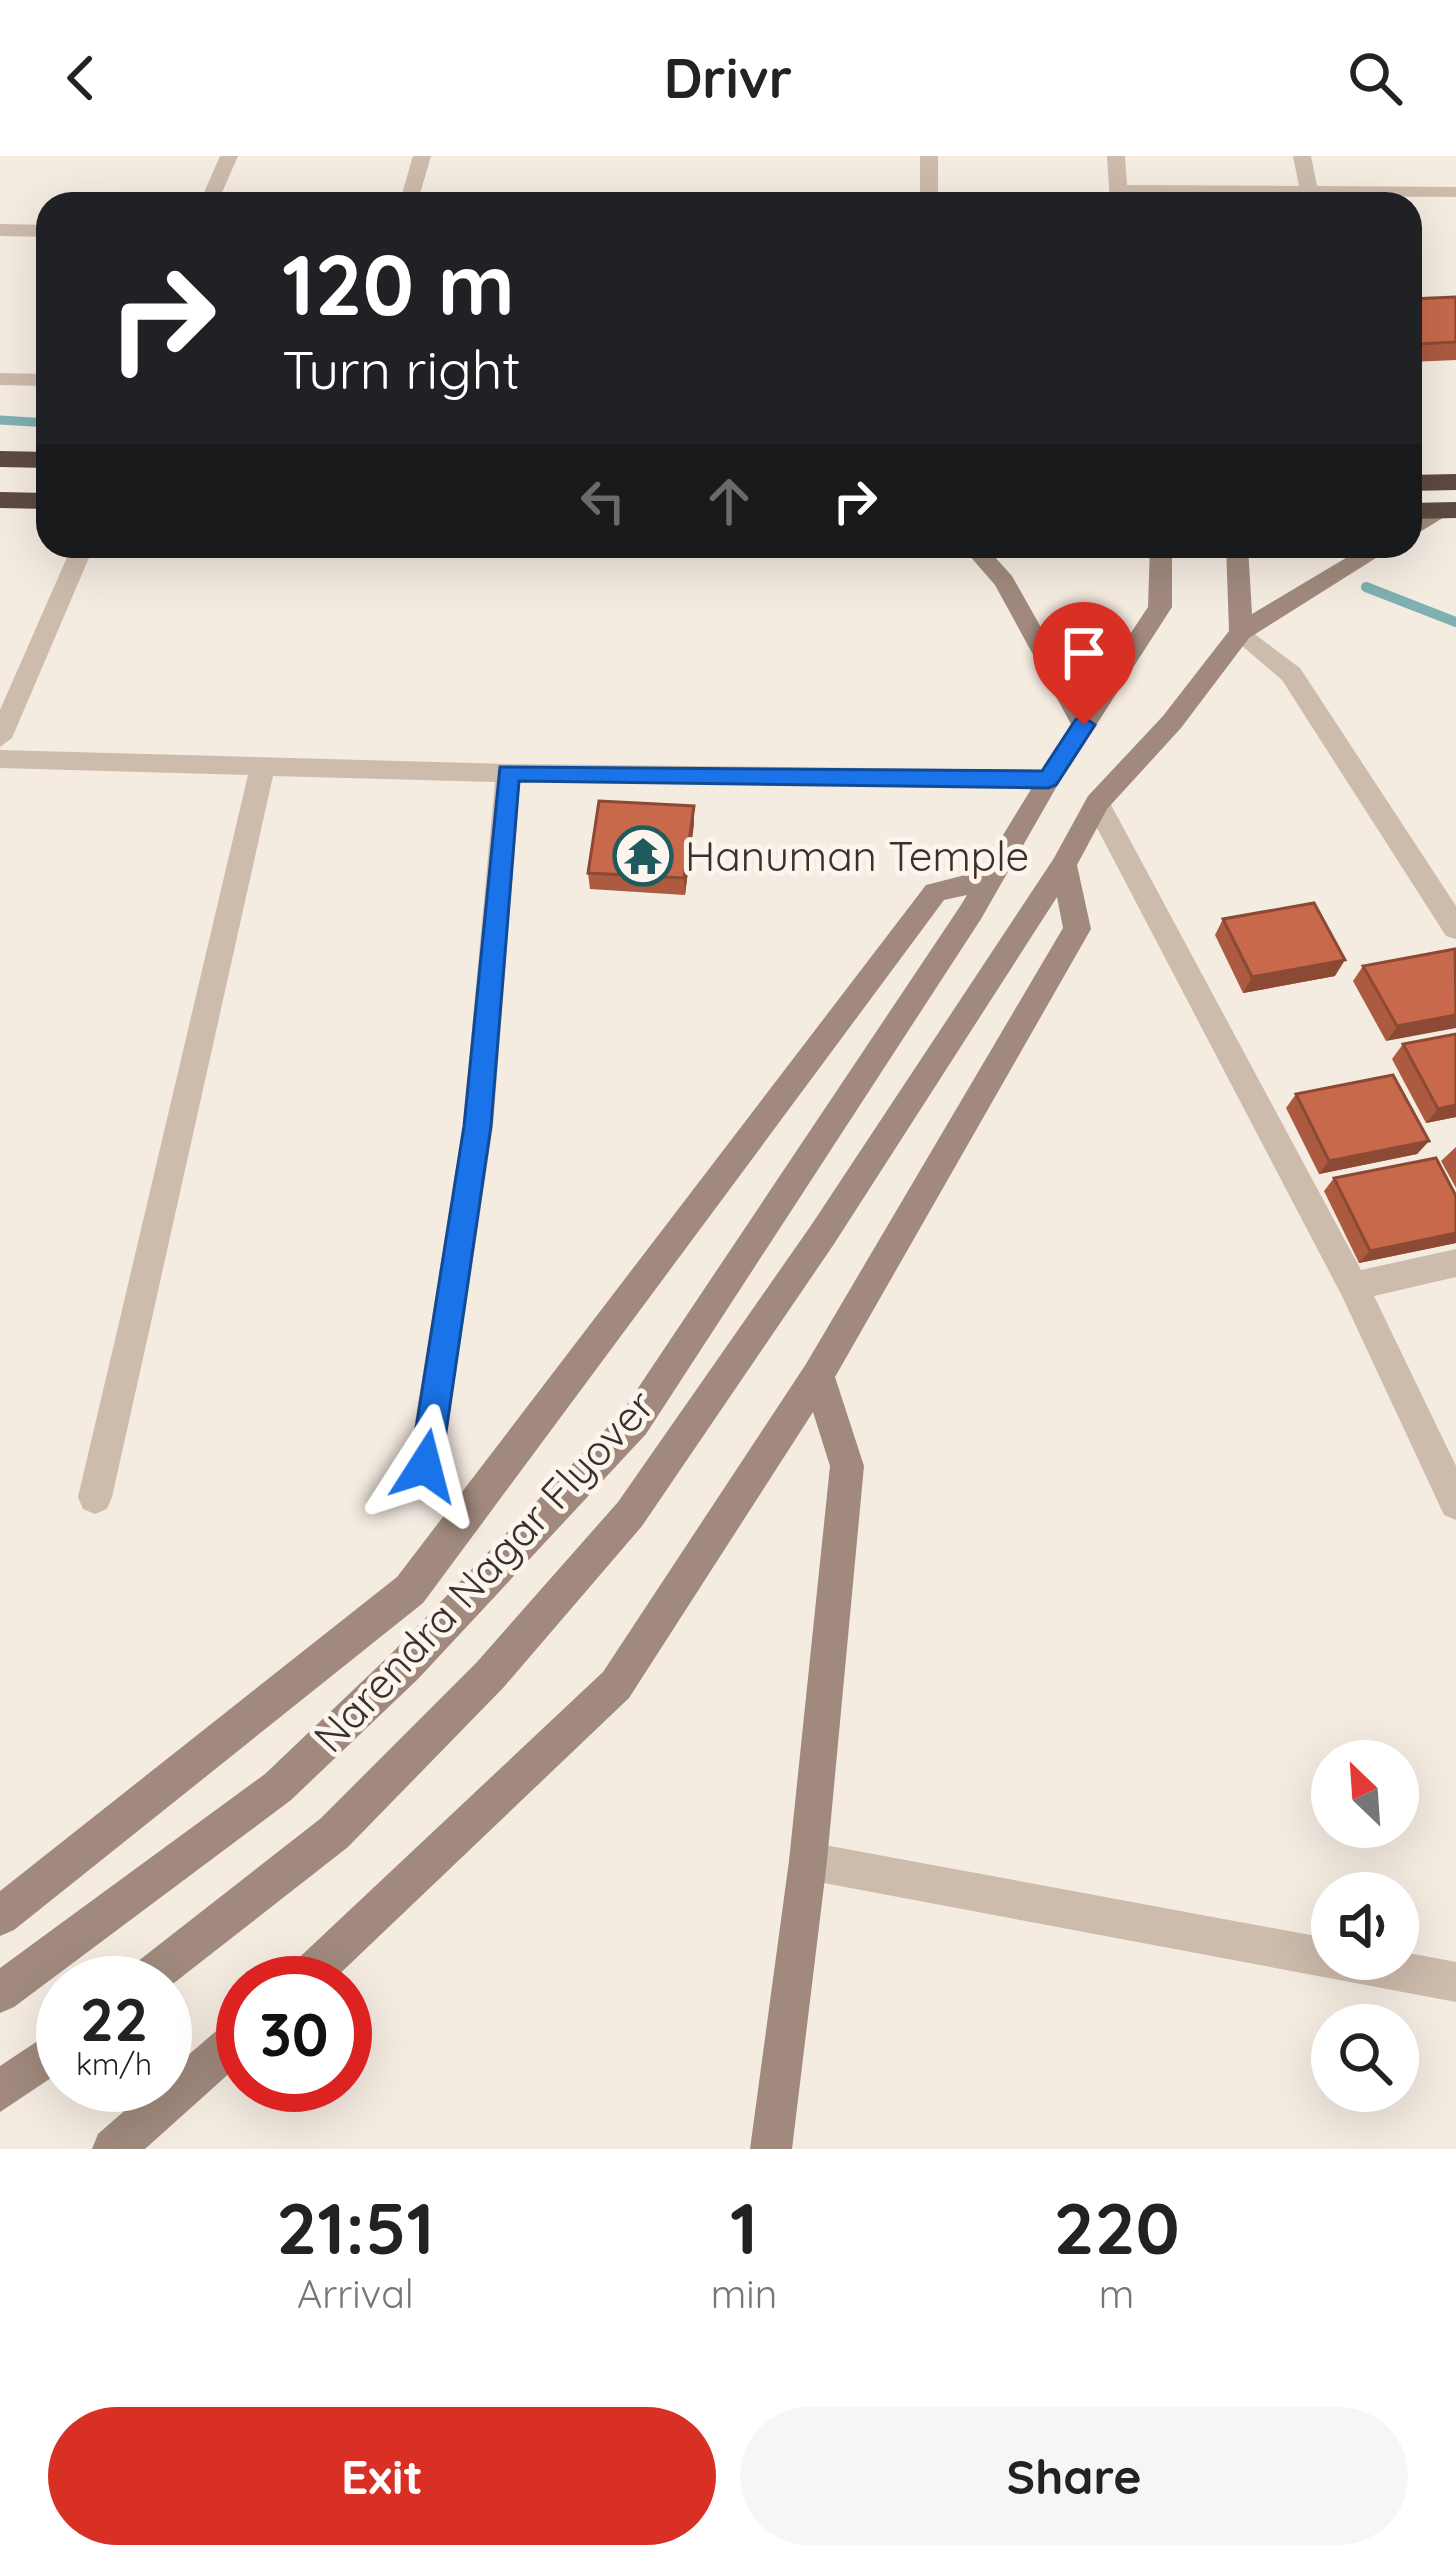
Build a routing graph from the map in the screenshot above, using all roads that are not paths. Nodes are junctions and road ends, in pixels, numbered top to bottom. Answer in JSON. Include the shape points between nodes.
{"nodes":[{"id":1,"x":229,"y":156,"type":"edge"},
{"id":2,"x":422,"y":156,"type":"edge"},
{"id":3,"x":929,"y":156,"type":"edge"},
{"id":4,"x":1116,"y":156,"type":"edge"},
{"id":5,"x":1302,"y":156,"type":"edge"},
{"id":6,"x":1309,"y":190,"type":"junction"},
{"id":7,"x":213,"y":192,"type":"edge"},
{"id":8,"x":412,"y":192,"type":"edge"},
{"id":9,"x":929,"y":192,"type":"edge"},
{"id":10,"x":1119,"y":192,"type":"edge"},
{"id":11,"x":1255,"y":192,"type":"edge"},
{"id":12,"x":1456,"y":192,"type":"edge"},
{"id":13,"x":0,"y":230,"type":"edge"},
{"id":14,"x":36,"y":232,"type":"edge"},
{"id":15,"x":0,"y":379,"type":"edge"},
{"id":16,"x":36,"y":380,"type":"edge"},
{"id":17,"x":0,"y":459,"type":"edge"},
{"id":18,"x":36,"y":460,"type":"edge"},
{"id":19,"x":1456,"y":482,"type":"edge"},
{"id":20,"x":1422,"y":483,"type":"edge"},
{"id":21,"x":0,"y":500,"type":"edge"},
{"id":22,"x":36,"y":501,"type":"edge"},
{"id":23,"x":78,"y":558,"type":"edge"},
{"id":24,"x":983,"y":558,"type":"edge"},
{"id":25,"x":1161,"y":558,"type":"edge"},
{"id":26,"x":1238,"y":558,"type":"edge"},
{"id":27,"x":1361,"y":558,"type":"edge"},
{"id":28,"x":1241,"y":632,"type":"junction"},
{"id":29,"x":1084,"y":725,"type":"junction"},
{"id":30,"x":0,"y":738,"type":"edge"},
{"id":31,"x":0,"y":759,"type":"edge"},
{"id":32,"x":263,"y":766,"type":"junction"},
{"id":33,"x":508,"y":773,"type":"junction"},
{"id":34,"x":1048,"y":779,"type":"junction"},
{"id":35,"x":1097,"y":803,"type":"junction"},
{"id":36,"x":1064,"y":865,"type":"junction"},
{"id":37,"x":990,"y":879,"type":"junction"},
{"id":38,"x":1456,"y":928,"type":"edge"},
{"id":39,"x":1456,"y":1263,"type":"edge"},
{"id":40,"x":1354,"y":1286,"type":"junction"},
{"id":41,"x":818,"y":1375,"type":"junction"},
{"id":42,"x":425,"y":1466,"type":"dead end"},
{"id":43,"x":95,"y":1497,"type":"dead end"},
{"id":44,"x":1456,"y":1503,"type":"edge"},
{"id":45,"x":808,"y":1861,"type":"junction"},
{"id":46,"x":0,"y":1916,"type":"edge"},
{"id":47,"x":1311,"y":1955,"type":"edge"},
{"id":48,"x":177,"y":1956,"type":"edge"},
{"id":49,"x":330,"y":1956,"type":"edge"},
{"id":50,"x":1419,"y":1975,"type":"edge"},
{"id":51,"x":1456,"y":1982,"type":"edge"},
{"id":52,"x":0,"y":1993,"type":"edge"},
{"id":53,"x":216,"y":2058,"type":"edge"},
{"id":54,"x":36,"y":2065,"type":"edge"},
{"id":55,"x":0,"y":2091,"type":"edge"},
{"id":56,"x":113,"y":2149,"type":"edge"},
{"id":57,"x":771,"y":2149,"type":"edge"}],
"edges":[{"from":1,"to":7,"type":"street"},
{"from":2,"to":8,"type":"street"},
{"from":3,"to":9,"type":"street"},
{"from":4,"to":10,"type":"street"},
{"from":5,"to":6,"type":"street"},
{"from":6,"to":11,"type":"street"},
{"from":6,"to":12,"type":"street"},
{"from":13,"to":14,"type":"street"},
{"from":15,"to":16,"type":"street"},
{"from":17,"to":18,"type":"highway"},
{"from":19,"to":20,"type":"highway"},
{"from":21,"to":22,"type":"highway"},
{"from":23,"to":30,"type":"street"},
{"from":24,"to":29,"type":"main road","via":[[1004,580]]},
{"from":25,"to":29,"type":"main road","name":"Narendra Nagar Flyover","via":[[1160,607]]},
{"from":26,"to":28,"type":"main road"},
{"from":27,"to":28,"type":"main road","name":"Narendra Nagar Flyover"},
{"from":28,"to":35,"type":"main road","name":"Narendra Nagar Flyover"},
{"from":28,"to":38,"type":"street","via":[[1291,674]]},
{"from":29,"to":34,"type":"main road","name":"Narendra Nagar Flyover"},
{"from":31,"to":32,"type":"street"},
{"from":32,"to":33,"type":"street"},
{"from":32,"to":43,"type":"street"},
{"from":33,"to":34,"type":"street"},
{"from":33,"to":42,"type":"street","via":[[478,1126]]},
{"from":34,"to":37,"type":"main road","name":"Narendra Nagar Flyover"},
{"from":35,"to":36,"type":"main road","name":"Narendra Nagar Flyover"},
{"from":35,"to":40,"type":"street"},
{"from":36,"to":41,"type":"main road","via":[[1078,929]]},
{"from":36,"to":48,"type":"main road","name":"Narendra Nagar Flyover","via":[[630,1514],[490,1676],[334,1833]]},
{"from":37,"to":46,"type":"main road","via":[[935,892],[410,1590]]},
{"from":37,"to":52,"type":"main road","name":"Narendra Nagar Flyover","via":[[634,1424],[278,1786]]},
{"from":39,"to":40,"type":"street"},
{"from":40,"to":44,"type":"street"},
{"from":41,"to":45,"type":"main road","via":[[847,1466]]},
{"from":41,"to":49,"type":"main road","via":[[616,1685]]},
{"from":45,"to":47,"type":"street"},
{"from":45,"to":57,"type":"main road"},
{"from":50,"to":51,"type":"street"},
{"from":53,"to":56,"type":"main road"},
{"from":54,"to":55,"type":"main road"}]}
